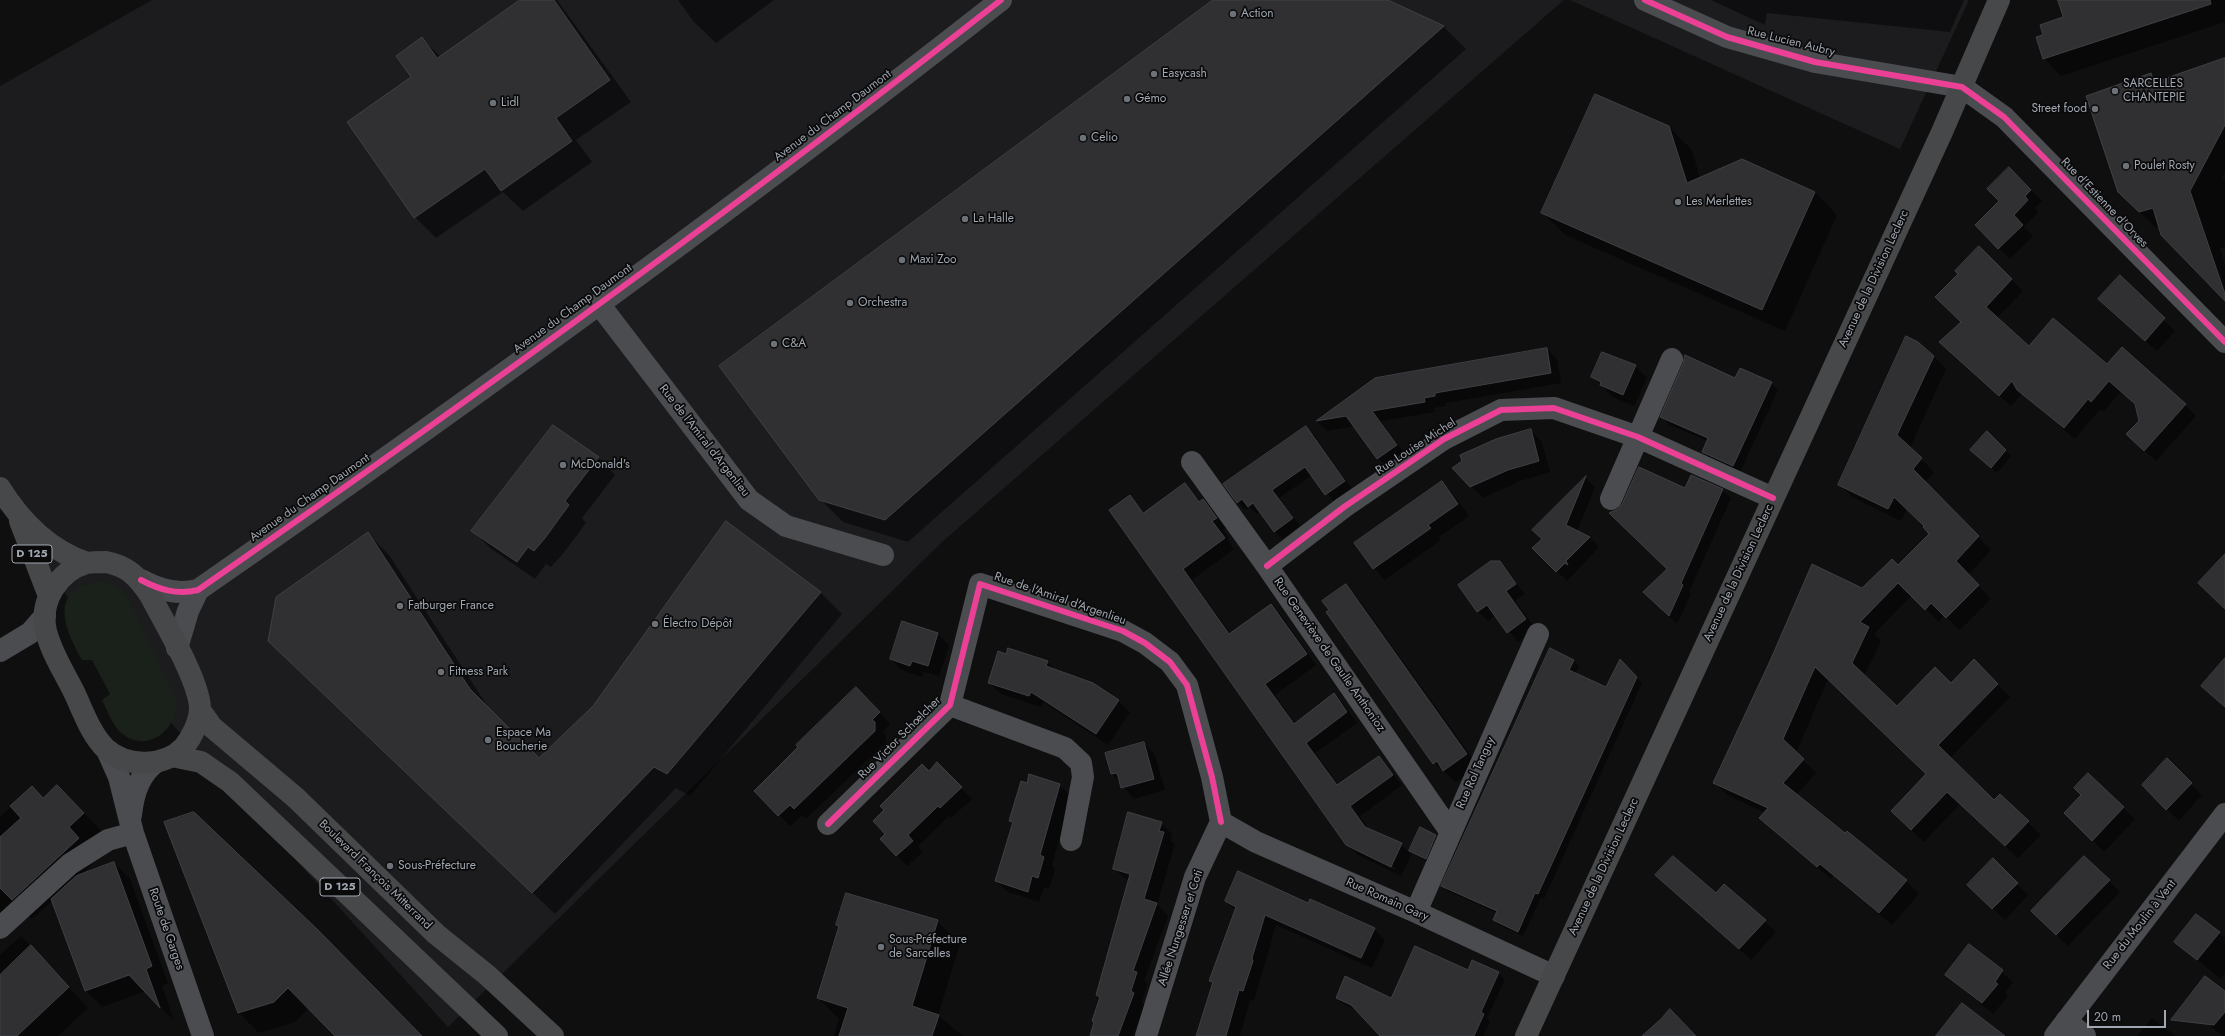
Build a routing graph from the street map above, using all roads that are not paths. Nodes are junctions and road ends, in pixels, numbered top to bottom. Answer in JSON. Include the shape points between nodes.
{"nodes":[{"id":1,"x":1001,"y":0,"type":"edge"},
{"id":2,"x":1645,"y":0,"type":"edge"},
{"id":3,"x":1999,"y":0,"type":"edge"},
{"id":4,"x":1962,"y":87,"type":"junction"},
{"id":5,"x":599,"y":304,"type":"junction"},
{"id":6,"x":2225,"y":342,"type":"edge"},
{"id":7,"x":1672,"y":359,"type":"dead end"},
{"id":8,"x":1638,"y":437,"type":"junction"},
{"id":9,"x":1192,"y":462,"type":"dead end"},
{"id":10,"x":0,"y":488,"type":"edge"},
{"id":11,"x":1773,"y":498,"type":"junction"},
{"id":12,"x":1611,"y":499,"type":"dead end"},
{"id":13,"x":16,"y":511,"type":"junction"},
{"id":14,"x":883,"y":555,"type":"dead end"},
{"id":15,"x":87,"y":563,"type":"junction"},
{"id":16,"x":1267,"y":566,"type":"junction"},
{"id":17,"x":140,"y":580,"type":"junction"},
{"id":18,"x":980,"y":584,"type":"joint"},
{"id":19,"x":198,"y":590,"type":"junction"},
{"id":20,"x":47,"y":606,"type":"junction"},
{"id":21,"x":1538,"y":634,"type":"dead end"},
{"id":22,"x":40,"y":636,"type":"junction"},
{"id":23,"x":177,"y":648,"type":"junction"},
{"id":24,"x":0,"y":651,"type":"edge"},
{"id":25,"x":950,"y":705,"type":"junction"},
{"id":26,"x":200,"y":710,"type":"junction"},
{"id":27,"x":107,"y":750,"type":"junction"},
{"id":28,"x":164,"y":759,"type":"junction"},
{"id":29,"x":2225,"y":814,"type":"edge"},
{"id":30,"x":1221,"y":822,"type":"junction"},
{"id":31,"x":828,"y":824,"type":"dead end"},
{"id":32,"x":132,"y":827,"type":"junction"},
{"id":33,"x":1450,"y":831,"type":"junction"},
{"id":34,"x":1071,"y":840,"type":"dead end"},
{"id":35,"x":1416,"y":912,"type":"junction"},
{"id":36,"x":0,"y":928,"type":"edge"},
{"id":37,"x":1554,"y":976,"type":"junction"},
{"id":38,"x":2061,"y":1028,"type":"edge"},
{"id":39,"x":203,"y":1036,"type":"edge"},
{"id":40,"x":497,"y":1036,"type":"edge"},
{"id":41,"x":553,"y":1036,"type":"edge"},
{"id":42,"x":1146,"y":1036,"type":"edge"},
{"id":43,"x":1526,"y":1036,"type":"edge"},
{"id":44,"x":2085,"y":1036,"type":"edge"}],
"edges":[{"from":1,"to":5,"type":"street","name":"Avenue du Champ Daumont","via":[[855,115]]},
{"from":2,"to":4,"type":"street","name":"Rue Lucien Aubry","via":[[1726,37],[1815,62]]},
{"from":3,"to":4,"type":"main road","name":"Avenue de la Division Leclerc"},
{"from":4,"to":6,"type":"street","name":"Rue d'Estienne d'Orves","via":[[2004,117]]},
{"from":4,"to":11,"type":"main road","name":"Avenue de la Division Leclerc"},
{"from":5,"to":14,"type":"street","name":"Rue de l'Amiral d'Argenlieu","via":[[749,500],[786,526]]},
{"from":5,"to":19,"type":"street","name":"Avenue du Champ Daumont","via":[[358,479]]},
{"from":7,"to":8,"type":"street"},
{"from":8,"to":11,"type":"street","name":"Rue Louise Michel"},
{"from":8,"to":12,"type":"street"},
{"from":8,"to":16,"type":"street","name":"Rue Louise Michel","via":[[1554,408],[1501,410],[1444,439],[1344,507]]},
{"from":9,"to":16,"type":"street","name":"Rue Geneviève de Gaulle Anthonioz"},
{"from":10,"to":13,"type":"main road","number":"D 125"},
{"from":11,"to":37,"type":"main road","name":"Avenue de la Division Leclerc"},
{"from":13,"to":15,"type":"main road","number":"D 125","via":[[55,549],[68,557]]},
{"from":13,"to":20,"type":"main road","number":"D 125"},
{"from":15,"to":17,"type":"main road","via":[[116,564],[134,573]]},
{"from":15,"to":20,"type":"main road","via":[[59,580]]},
{"from":16,"to":33,"type":"street","name":"Rue Geneviève de Gaulle Anthonioz"},
{"from":17,"to":19,"type":"street","via":[[168,591]]},
{"from":17,"to":23,"type":"main road"},
{"from":18,"to":25,"type":"street","name":"Rue Victor Schœlcher"},
{"from":18,"to":30,"type":"street","name":"Rue de l'Amiral d'Argenlieu","via":[[1123,631],[1145,643],[1170,662],[1187,685],[1212,777]]},
{"from":19,"to":23,"type":"street","name":"Avenue du Champ Daumont","via":[[188,611]]},
{"from":20,"to":22,"type":"main road"},
{"from":21,"to":33,"type":"street","name":"Rue Rol Tanguy"},
{"from":22,"to":24,"type":"street"},
{"from":22,"to":27,"type":"main road","via":[[92,729]]},
{"from":23,"to":26,"type":"main road","via":[[197,690]]},
{"from":25,"to":31,"type":"street","name":"Rue Victor Schœlcher"},
{"from":25,"to":34,"type":"street","via":[[1065,748],[1081,763],[1083,777]]},
{"from":26,"to":28,"type":"main road","via":[[188,742]]},
{"from":26,"to":41,"type":"main road","name":"Boulevard François Mitterrand","number":"D 125","via":[[212,727],[307,808],[436,934],[487,975]]},
{"from":27,"to":28,"type":"main road","via":[[134,762],[145,763]]},
{"from":27,"to":32,"type":"street","name":"Route de Garges","via":[[119,777]]},
{"from":28,"to":32,"type":"street","name":"Route de Garges","via":[[149,767],[139,784],[133,801]]},
{"from":28,"to":40,"type":"main road","number":"D 125","via":[[201,762],[230,782]]},
{"from":29,"to":38,"type":"street","name":"Rue du Moulin à Vent"},
{"from":30,"to":35,"type":"street","name":"Rue Romain Gary","via":[[1256,842]]},
{"from":30,"to":42,"type":"street","name":"Allée Nungesser et Coti","via":[[1195,877]]},
{"from":32,"to":36,"type":"street","via":[[70,864]]},
{"from":32,"to":39,"type":"street","name":"Route de Garges"},
{"from":33,"to":35,"type":"street","name":"Rue Rol Tanguy"},
{"from":35,"to":37,"type":"street","name":"Rue Romain Gary"},
{"from":37,"to":43,"type":"main road","name":"Avenue de la Division Leclerc"},
{"from":38,"to":44,"type":"street"}]}
